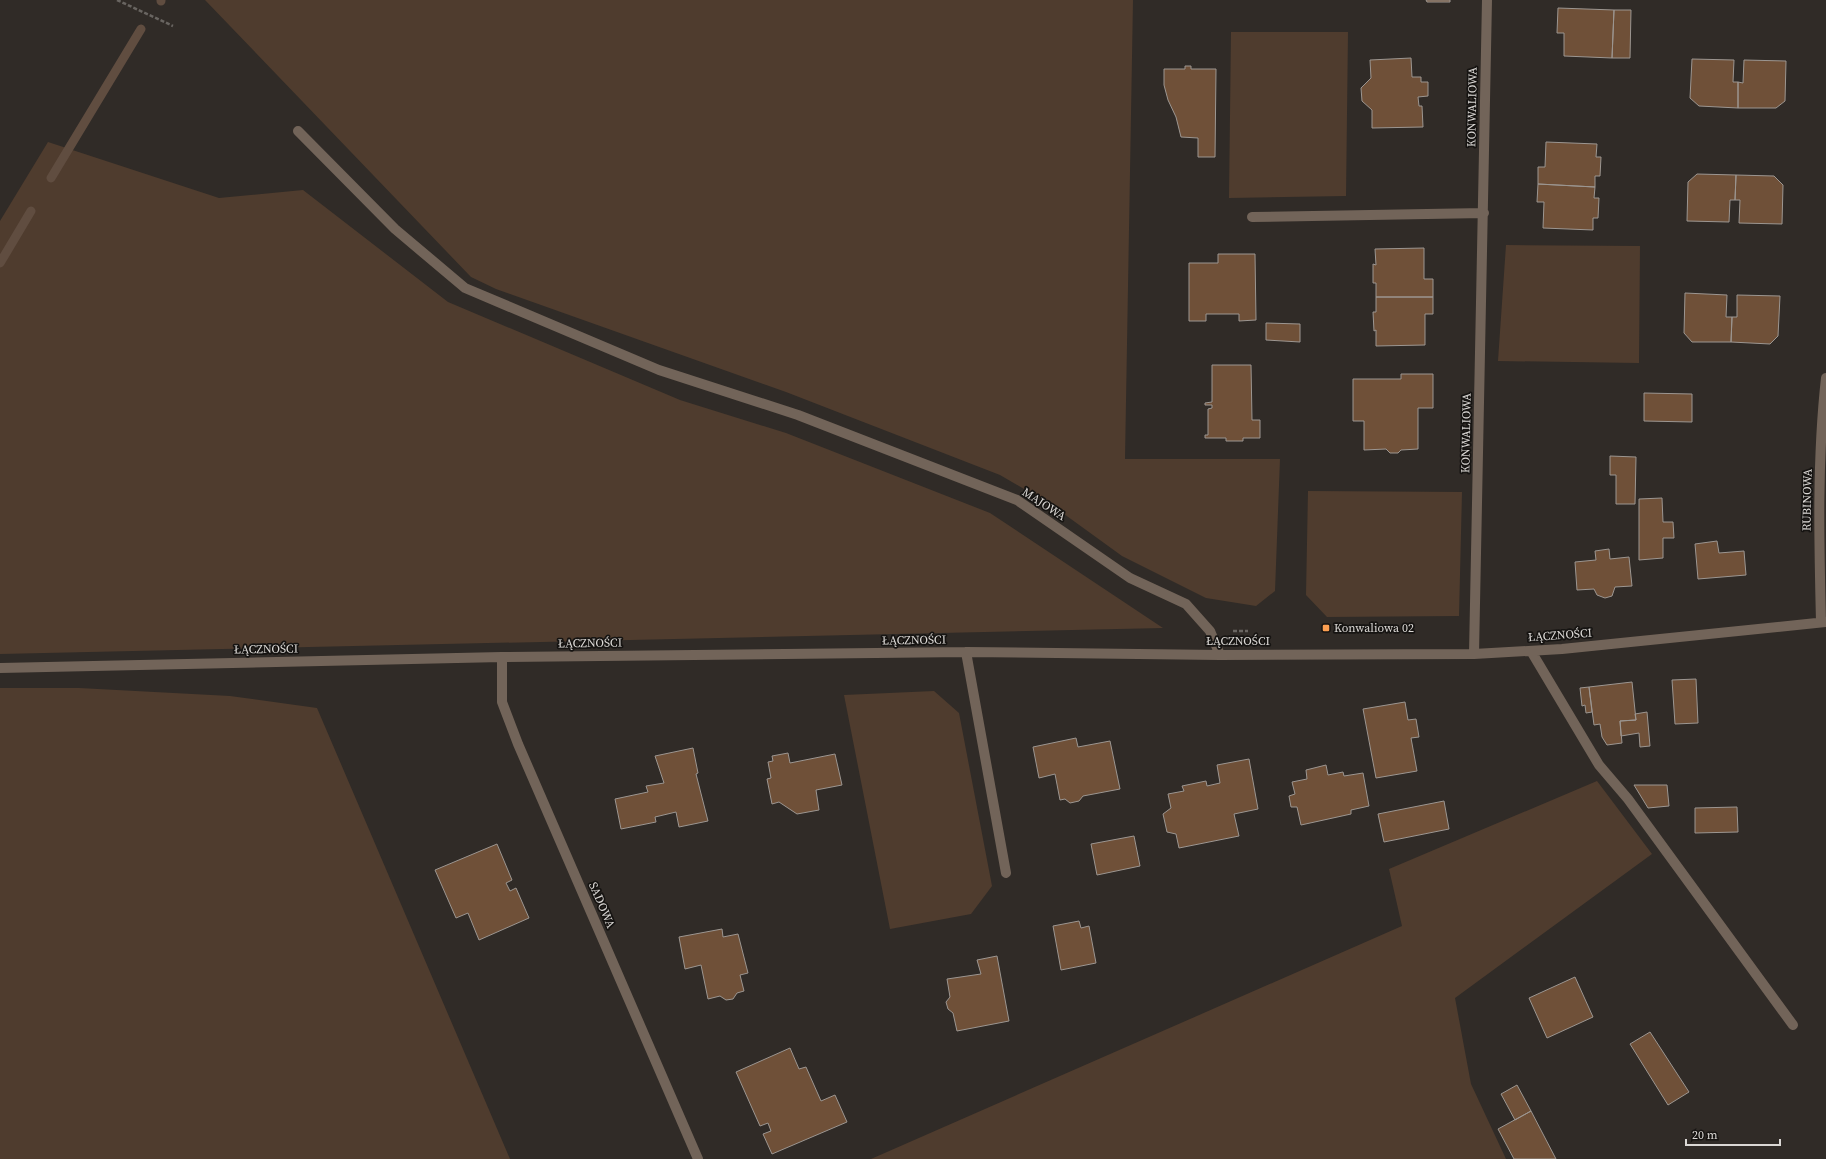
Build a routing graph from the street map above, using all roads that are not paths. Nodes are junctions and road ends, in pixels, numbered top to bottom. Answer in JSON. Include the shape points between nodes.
{"nodes":[{"id":1,"x":1487,"y":0,"type":"edge"},
{"id":2,"x":298,"y":131,"type":"dead end"},
{"id":3,"x":1484,"y":214,"type":"junction"},
{"id":4,"x":1252,"y":216,"type":"dead end"},
{"id":5,"x":1826,"y":378,"type":"edge"},
{"id":6,"x":1823,"y":622,"type":"edge"},
{"id":7,"x":1531,"y":651,"type":"junction"},
{"id":8,"x":966,"y":652,"type":"junction"},
{"id":9,"x":1474,"y":654,"type":"junction"},
{"id":10,"x":1220,"y":655,"type":"junction"},
{"id":11,"x":502,"y":657,"type":"junction"},
{"id":12,"x":0,"y":668,"type":"edge"},
{"id":13,"x":1006,"y":873,"type":"dead end"},
{"id":14,"x":1793,"y":1025,"type":"dead end"},
{"id":15,"x":698,"y":1159,"type":"edge"}],
"edges":[{"from":1,"to":3,"type":"street","name":"KONWALIOWA"},
{"from":2,"to":10,"type":"street","name":"MAJOWA","via":[[394,229],[465,288],[659,370],[798,415],[1017,500],[1130,578],[1186,604],[1210,631]]},
{"from":3,"to":4,"type":"street"},
{"from":3,"to":9,"type":"street","name":"KONWALIOWA"},
{"from":5,"to":6,"type":"street","name":"RUBINOWA","via":[[1819,524]]},
{"from":6,"to":7,"type":"street","name":"ŁĄCZNOŚCI"},
{"from":7,"to":9,"type":"street","name":"ŁĄCZNOŚCI"},
{"from":7,"to":14,"type":"street","via":[[1599,765],[1628,799]]},
{"from":8,"to":10,"type":"street","name":"ŁĄCZNOŚCI"},
{"from":8,"to":11,"type":"street","name":"ŁĄCZNOŚCI"},
{"from":8,"to":13,"type":"street"},
{"from":9,"to":10,"type":"street","name":"ŁĄCZNOŚCI"},
{"from":11,"to":12,"type":"street","name":"ŁĄCZNOŚCI"},
{"from":11,"to":15,"type":"street","name":"SADOWA","via":[[502,702],[518,744]]}]}
